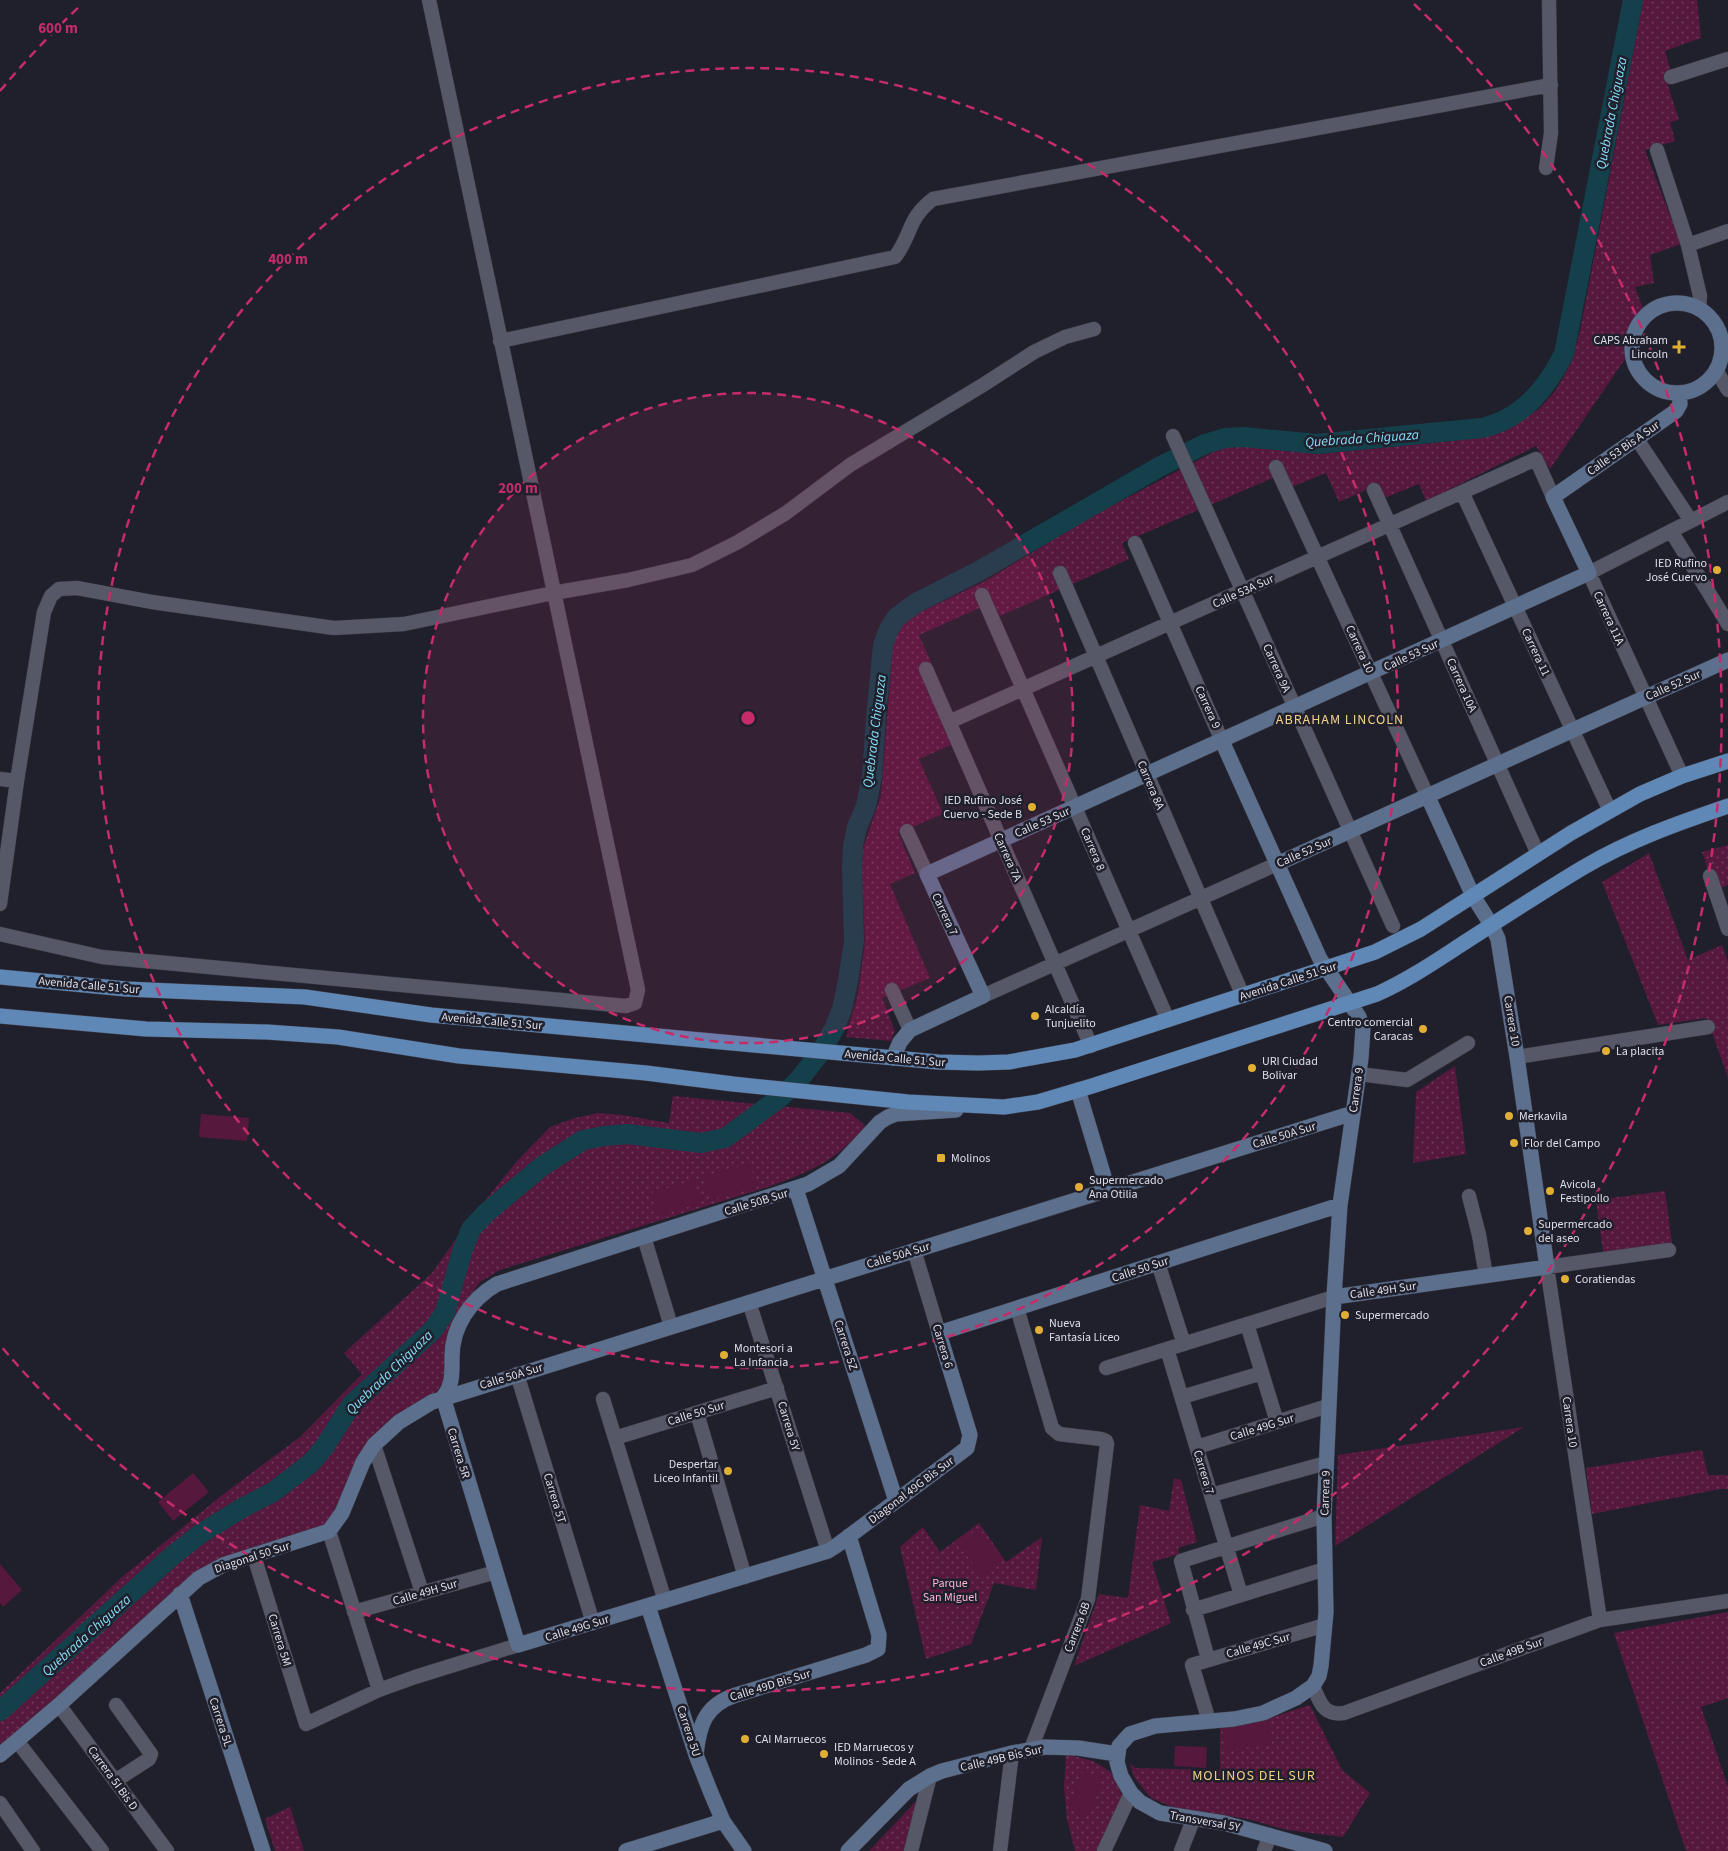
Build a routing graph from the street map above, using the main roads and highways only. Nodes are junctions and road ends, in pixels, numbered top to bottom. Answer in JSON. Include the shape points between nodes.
{"nodes":[{"id":1,"x":1728,"y":761,"type":"edge"},
{"id":2,"x":1728,"y":806,"type":"edge"},
{"id":3,"x":0,"y":977,"type":"edge"},
{"id":4,"x":0,"y":1016,"type":"edge"}],
"edges":[{"from":1,"to":3,"type":"main road","name":"Avenida Calle 51 Sur","via":[[1640,794],[1388,947],[1091,1046],[1008,1062],[959,1063],[893,1058],[431,1015],[305,997],[126,989]]},
{"from":2,"to":4,"type":"main road","via":[[1665,827],[1585,866],[1392,987],[1350,1004],[1021,1105],[990,1107],[908,1102],[646,1072],[459,1056],[338,1038],[267,1032],[146,1029]]}]}
